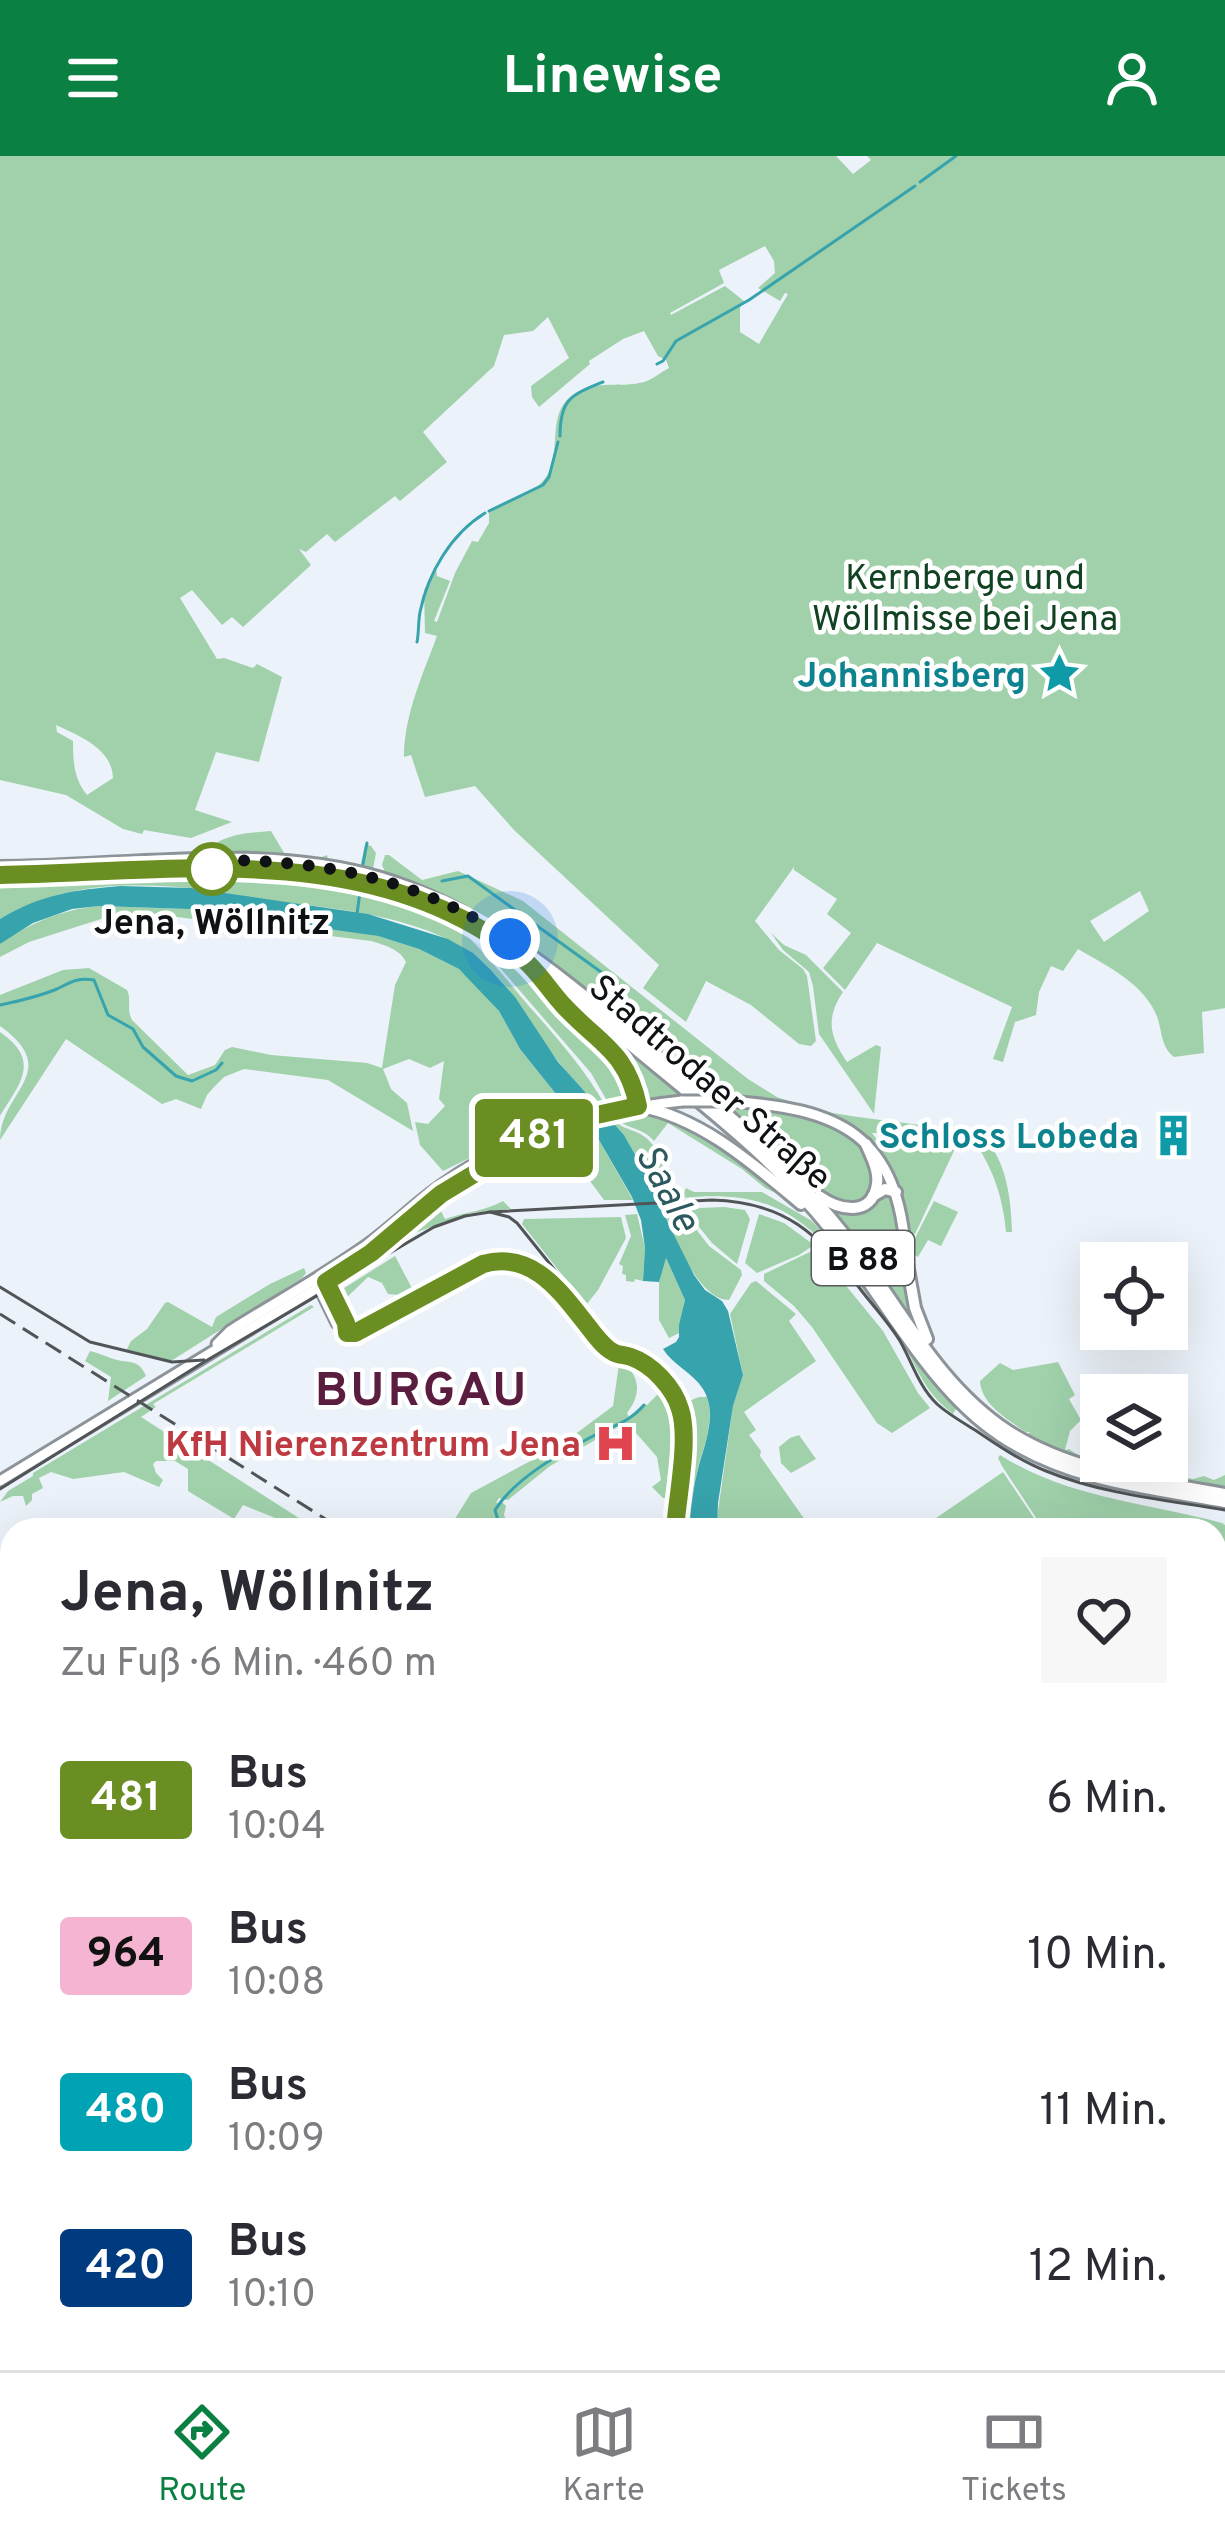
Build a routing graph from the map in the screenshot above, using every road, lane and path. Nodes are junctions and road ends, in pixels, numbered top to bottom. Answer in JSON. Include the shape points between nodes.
{"nodes":[{"id":1,"x":0,"y":871,"type":"edge"},
{"id":2,"x":526,"y":961,"type":"junction"},
{"id":3,"x":638,"y":1106,"type":"junction"},
{"id":4,"x":866,"y":1144,"type":"junction"},
{"id":5,"x":801,"y":1184,"type":"junction"},
{"id":6,"x":896,"y":1192,"type":"junction"},
{"id":7,"x":873,"y":1196,"type":"junction"},
{"id":8,"x":826,"y":1224,"type":"junction"},
{"id":9,"x":906,"y":1258,"type":"joint"},
{"id":10,"x":321,"y":1280,"type":"junction"},
{"id":11,"x":935,"y":1359,"type":"junction"},
{"id":12,"x":0,"y":1481,"type":"edge"},
{"id":13,"x":1225,"y":1498,"type":"edge"},
{"id":14,"x":676,"y":1518,"type":"edge"}],
"edges":[{"from":1,"to":2,"type":"main road","name":"Stadtrodaer Straße","number":"B 88","via":[[249,868],[341,878],[422,901]]},
{"from":1,"to":5,"type":"main road","name":"Stadtrodaer Straße","number":"B 88","via":[[266,861],[354,872],[417,891],[538,959]]},
{"from":2,"to":3,"type":"main road","via":[[616,1054]]},
{"from":2,"to":8,"type":"main road","name":"Stadtrodaer Straße","number":"B 88","via":[[744,1140]]},
{"from":3,"to":4,"type":"main road","bridge":true,"via":[[726,1101],[810,1112]]},
{"from":3,"to":8,"type":"main road","via":[[675,1115],[740,1154]]},
{"from":3,"to":10,"type":"main road","via":[[512,1143],[423,1199]]},
{"from":4,"to":6,"type":"main road"},
{"from":4,"to":7,"type":"main road","via":[[876,1172]]},
{"from":5,"to":7,"type":"main road","via":[[840,1209]]},
{"from":5,"to":11,"type":"main road","name":"Stadtrodaer Straße","number":"B 88"},
{"from":6,"to":7,"type":"main road"},
{"from":6,"to":9,"type":"main road"},
{"from":8,"to":13,"type":"main road","name":"Stadtrodaer Straße","number":"B 88","via":[[942,1382],[988,1427],[1067,1470]]},
{"from":9,"to":11,"type":"main road"},
{"from":10,"to":12,"type":"main road"},
{"from":10,"to":14,"type":"main road","via":[[347,1333],[355,1333],[483,1264],[513,1261],[535,1270],[608,1349],[644,1363],[676,1398],[684,1434]]},
{"from":11,"to":13,"type":"main road","name":"Stadtrodaer Straße","number":"B 88","via":[[984,1412],[1043,1451]]}]}
